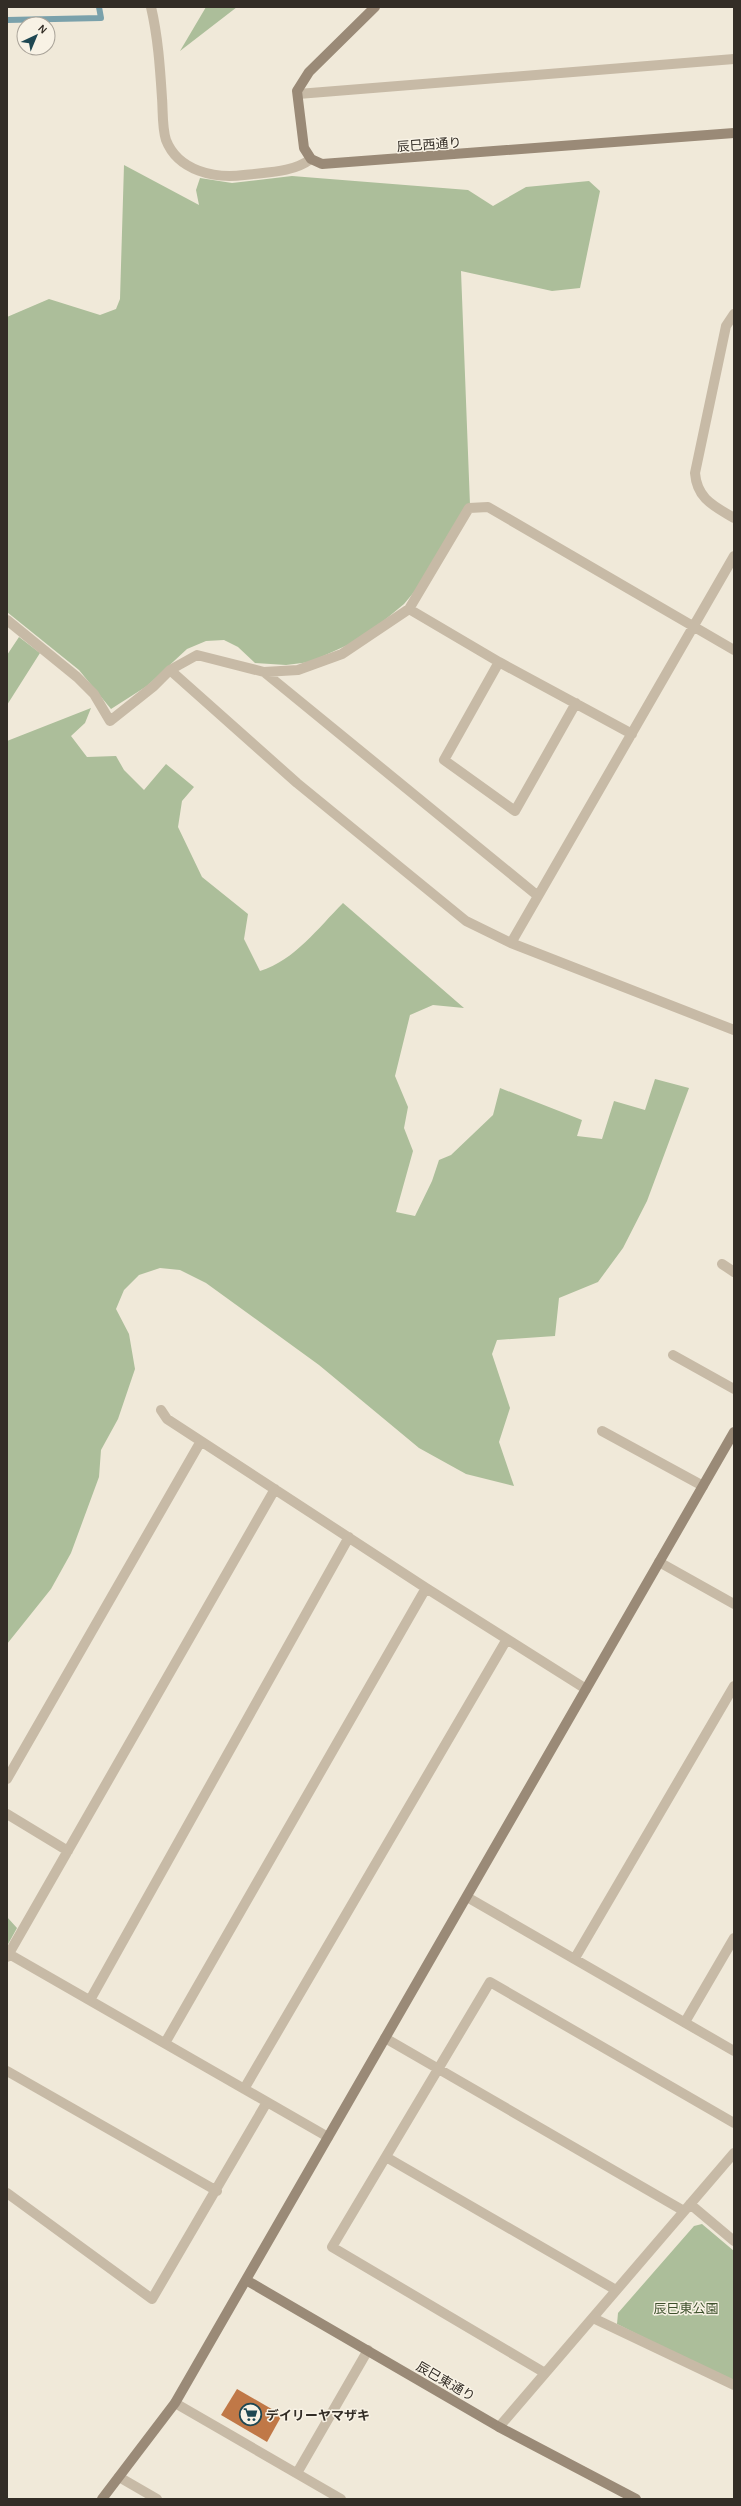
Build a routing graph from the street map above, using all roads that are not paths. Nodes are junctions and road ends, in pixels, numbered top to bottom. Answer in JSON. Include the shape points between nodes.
{"nodes":[{"id":1,"x":151,"y":7,"type":"edge"},
{"id":2,"x":375,"y":7,"type":"edge"},
{"id":3,"x":734,"y":59,"type":"edge"},
{"id":4,"x":298,"y":94,"type":"junction"},
{"id":5,"x":734,"y":133,"type":"edge"},
{"id":6,"x":311,"y":159,"type":"junction"},
{"id":7,"x":734,"y":314,"type":"edge"},
{"id":8,"x":734,"y":518,"type":"edge"},
{"id":9,"x":734,"y":556,"type":"edge"},
{"id":10,"x":410,"y":609,"type":"junction"},
{"id":11,"x":7,"y":620,"type":"edge"},
{"id":12,"x":694,"y":627,"type":"junction"},
{"id":13,"x":734,"y":650,"type":"edge"},
{"id":14,"x":499,"y":662,"type":"junction"},
{"id":15,"x":170,"y":670,"type":"junction"},
{"id":16,"x":264,"y":672,"type":"junction"},
{"id":17,"x":576,"y":703,"type":"junction"},
{"id":18,"x":632,"y":734,"type":"junction"},
{"id":19,"x":538,"y":896,"type":"junction"},
{"id":20,"x":511,"y":943,"type":"junction"},
{"id":21,"x":734,"y":1030,"type":"edge"},
{"id":22,"x":722,"y":1264,"type":"dead end"},
{"id":23,"x":734,"y":1272,"type":"edge"},
{"id":24,"x":673,"y":1355,"type":"dead end"},
{"id":25,"x":734,"y":1389,"type":"edge"},
{"id":26,"x":161,"y":1410,"type":"dead end"},
{"id":27,"x":602,"y":1431,"type":"dead end"},
{"id":28,"x":734,"y":1432,"type":"edge"},
{"id":29,"x":201,"y":1441,"type":"junction"},
{"id":30,"x":703,"y":1486,"type":"junction"},
{"id":31,"x":275,"y":1489,"type":"junction"},
{"id":32,"x":348,"y":1537,"type":"junction"},
{"id":33,"x":659,"y":1562,"type":"junction"},
{"id":34,"x":426,"y":1588,"type":"junction"},
{"id":35,"x":734,"y":1604,"type":"edge"},
{"id":36,"x":507,"y":1639,"type":"junction"},
{"id":37,"x":734,"y":1686,"type":"edge"},
{"id":38,"x":586,"y":1689,"type":"junction"},
{"id":39,"x":7,"y":1779,"type":"edge"},
{"id":40,"x":7,"y":1814,"type":"edge"},
{"id":41,"x":68,"y":1851,"type":"junction"},
{"id":42,"x":467,"y":1897,"type":"junction"},
{"id":43,"x":733,"y":1941,"type":"edge"},
{"id":44,"x":8,"y":1956,"type":"edge"},
{"id":45,"x":575,"y":1958,"type":"junction"},
{"id":46,"x":90,"y":2000,"type":"junction"},
{"id":47,"x":685,"y":2022,"type":"junction"},
{"id":48,"x":385,"y":2038,"type":"junction"},
{"id":49,"x":165,"y":2043,"type":"junction"},
{"id":50,"x":734,"y":2051,"type":"edge"},
{"id":51,"x":439,"y":2069,"type":"junction"},
{"id":52,"x":7,"y":2071,"type":"edge"},
{"id":53,"x":244,"y":2089,"type":"junction"},
{"id":54,"x":267,"y":2102,"type":"junction"},
{"id":55,"x":734,"y":2122,"type":"edge"},
{"id":56,"x":328,"y":2137,"type":"junction"},
{"id":57,"x":734,"y":2153,"type":"edge"},
{"id":58,"x":386,"y":2157,"type":"junction"},
{"id":59,"x":217,"y":2191,"type":"junction"},
{"id":60,"x":7,"y":2193,"type":"edge"},
{"id":61,"x":687,"y":2208,"type":"junction"},
{"id":62,"x":734,"y":2241,"type":"edge"},
{"id":63,"x":246,"y":2280,"type":"junction"},
{"id":64,"x":616,"y":2290,"type":"junction"},
{"id":65,"x":592,"y":2318,"type":"junction"},
{"id":66,"x":368,"y":2350,"type":"junction"},
{"id":67,"x":545,"y":2373,"type":"junction"},
{"id":68,"x":734,"y":2385,"type":"edge"},
{"id":69,"x":175,"y":2403,"type":"junction"},
{"id":70,"x":499,"y":2427,"type":"junction"},
{"id":71,"x":297,"y":2474,"type":"junction"},
{"id":72,"x":119,"y":2478,"type":"junction"},
{"id":73,"x":102,"y":2499,"type":"edge"},
{"id":74,"x":157,"y":2499,"type":"edge"},
{"id":75,"x":341,"y":2499,"type":"edge"},
{"id":76,"x":636,"y":2499,"type":"edge"}],
"edges":[{"from":1,"to":6,"type":"street","via":[[158,48],[166,140],[180,159],[204,173],[232,177],[287,170],[301,166]]},
{"from":2,"to":4,"type":"street","via":[[301,81]]},
{"from":3,"to":4,"type":"street"},
{"from":4,"to":6,"type":"street","via":[[304,148]]},
{"from":5,"to":6,"type":"street","name":"辰巳西通り","via":[[335,164],[322,164]]},
{"from":7,"to":8,"type":"street","via":[[726,326],[696,473],[700,494],[709,504]]},
{"from":9,"to":12,"type":"street"},
{"from":10,"to":12,"type":"street","via":[[469,508],[488,507]]},
{"from":10,"to":14,"type":"street"},
{"from":10,"to":16,"type":"street","via":[[342,654],[298,670]]},
{"from":11,"to":15,"type":"street","via":[[77,677],[94,694],[110,721]]},
{"from":12,"to":13,"type":"street"},
{"from":12,"to":18,"type":"street"},
{"from":14,"to":17,"type":"street"},
{"from":14,"to":17,"type":"street","via":[[444,760],[516,811]]},
{"from":15,"to":16,"type":"street","via":[[197,655]]},
{"from":15,"to":20,"type":"street","via":[[296,783],[466,920]]},
{"from":16,"to":19,"type":"street"},
{"from":17,"to":18,"type":"street"},
{"from":18,"to":19,"type":"street"},
{"from":19,"to":20,"type":"street"},
{"from":20,"to":21,"type":"street"},
{"from":22,"to":23,"type":"street"},
{"from":24,"to":25,"type":"street"},
{"from":26,"to":29,"type":"street","via":[[167,1419]]},
{"from":27,"to":30,"type":"street"},
{"from":28,"to":30,"type":"street"},
{"from":29,"to":31,"type":"street"},
{"from":29,"to":39,"type":"street"},
{"from":30,"to":33,"type":"street"},
{"from":31,"to":32,"type":"street"},
{"from":31,"to":41,"type":"street"},
{"from":32,"to":34,"type":"street"},
{"from":32,"to":46,"type":"street"},
{"from":33,"to":35,"type":"street"},
{"from":33,"to":38,"type":"street"},
{"from":34,"to":36,"type":"street"},
{"from":34,"to":49,"type":"street"},
{"from":36,"to":38,"type":"street"},
{"from":36,"to":53,"type":"street"},
{"from":37,"to":45,"type":"street"},
{"from":38,"to":42,"type":"street"},
{"from":40,"to":41,"type":"street"},
{"from":41,"to":44,"type":"street"},
{"from":42,"to":45,"type":"street"},
{"from":42,"to":48,"type":"street"},
{"from":43,"to":47,"type":"street"},
{"from":44,"to":46,"type":"street"},
{"from":45,"to":47,"type":"street"},
{"from":46,"to":49,"type":"street"},
{"from":47,"to":50,"type":"street"},
{"from":48,"to":51,"type":"street"},
{"from":48,"to":56,"type":"street"},
{"from":49,"to":53,"type":"street"},
{"from":51,"to":55,"type":"street","via":[[490,1982]]},
{"from":51,"to":58,"type":"street"},
{"from":51,"to":61,"type":"street"},
{"from":52,"to":59,"type":"street"},
{"from":53,"to":54,"type":"street"},
{"from":54,"to":56,"type":"street"},
{"from":54,"to":59,"type":"street"},
{"from":56,"to":63,"type":"street"},
{"from":57,"to":61,"type":"street"},
{"from":58,"to":64,"type":"street"},
{"from":58,"to":67,"type":"street","via":[[332,2247]]},
{"from":59,"to":60,"type":"street","via":[[152,2299]]},
{"from":61,"to":62,"type":"street"},
{"from":61,"to":64,"type":"street"},
{"from":63,"to":66,"type":"street","name":"辰巳東通り"},
{"from":63,"to":69,"type":"street"},
{"from":64,"to":65,"type":"street"},
{"from":65,"to":67,"type":"street"},
{"from":65,"to":68,"type":"street"},
{"from":66,"to":70,"type":"street","name":"辰巳東通り"},
{"from":66,"to":71,"type":"street"},
{"from":67,"to":70,"type":"street"},
{"from":69,"to":71,"type":"street"},
{"from":69,"to":72,"type":"street"},
{"from":70,"to":76,"type":"street","name":"辰巳東通り"},
{"from":71,"to":75,"type":"street"},
{"from":72,"to":73,"type":"street"},
{"from":72,"to":74,"type":"street"}]}
